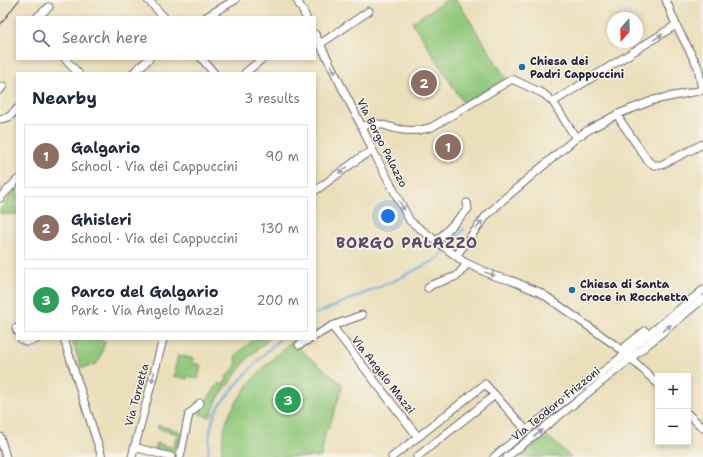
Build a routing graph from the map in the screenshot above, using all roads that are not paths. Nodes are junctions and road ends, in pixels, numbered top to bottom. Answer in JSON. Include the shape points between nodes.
{"nodes":[{"id":1,"x":148,"y":0,"type":"edge"},
{"id":2,"x":235,"y":0,"type":"edge"},
{"id":3,"x":297,"y":0,"type":"edge"},
{"id":4,"x":666,"y":0,"type":"edge"},
{"id":5,"x":49,"y":7,"type":"dead end"},
{"id":6,"x":369,"y":11,"type":"dead end"},
{"id":7,"x":38,"y":16,"type":"edge"},
{"id":8,"x":163,"y":16,"type":"edge"},
{"id":9,"x":208,"y":16,"type":"edge"},
{"id":10,"x":305,"y":16,"type":"edge"},
{"id":11,"x":676,"y":25,"type":"junction"},
{"id":12,"x":316,"y":36,"type":"edge"},
{"id":13,"x":320,"y":44,"type":"junction"},
{"id":14,"x":66,"y":60,"type":"edge"},
{"id":15,"x":148,"y":60,"type":"edge"},
{"id":16,"x":203,"y":60,"type":"edge"},
{"id":17,"x":261,"y":60,"type":"edge"},
{"id":18,"x":77,"y":72,"type":"edge"},
{"id":19,"x":134,"y":72,"type":"edge"},
{"id":20,"x":213,"y":72,"type":"edge"},
{"id":21,"x":246,"y":72,"type":"edge"},
{"id":22,"x":703,"y":90,"type":"edge"},
{"id":23,"x":553,"y":102,"type":"junction"},
{"id":24,"x":16,"y":110,"type":"edge"},
{"id":25,"x":618,"y":114,"type":"junction"},
{"id":26,"x":0,"y":119,"type":"edge"},
{"id":27,"x":362,"y":127,"type":"junction"},
{"id":28,"x":576,"y":138,"type":"junction"},
{"id":29,"x":703,"y":144,"type":"edge"},
{"id":30,"x":372,"y":151,"type":"junction"},
{"id":31,"x":16,"y":181,"type":"edge"},
{"id":32,"x":316,"y":189,"type":"edge"},
{"id":33,"x":0,"y":198,"type":"edge"},
{"id":34,"x":467,"y":203,"type":"dead end"},
{"id":35,"x":438,"y":242,"type":"junction"},
{"id":36,"x":455,"y":255,"type":"junction"},
{"id":37,"x":467,"y":264,"type":"junction"},
{"id":38,"x":703,"y":284,"type":"edge"},
{"id":39,"x":428,"y":288,"type":"dead end"},
{"id":40,"x":703,"y":290,"type":"edge"},
{"id":41,"x":703,"y":299,"type":"edge"},
{"id":42,"x":362,"y":315,"type":"dead end"},
{"id":43,"x":332,"y":326,"type":"junction"},
{"id":44,"x":316,"y":335,"type":"edge"},
{"id":45,"x":23,"y":340,"type":"edge"},
{"id":46,"x":33,"y":340,"type":"edge"},
{"id":47,"x":64,"y":340,"type":"edge"},
{"id":48,"x":163,"y":340,"type":"edge"},
{"id":49,"x":308,"y":340,"type":"edge"},
{"id":50,"x":299,"y":345,"type":"dead end"},
{"id":51,"x":633,"y":348,"type":"junction"},
{"id":52,"x":628,"y":355,"type":"junction"},
{"id":53,"x":615,"y":363,"type":"junction"},
{"id":54,"x":655,"y":381,"type":"edge"},
{"id":55,"x":495,"y":395,"type":"junction"},
{"id":56,"x":200,"y":403,"type":"dead end"},
{"id":57,"x":691,"y":417,"type":"edge"},
{"id":58,"x":703,"y":428,"type":"edge"},
{"id":59,"x":526,"y":429,"type":"junction"},
{"id":60,"x":0,"y":436,"type":"edge"},
{"id":61,"x":418,"y":437,"type":"junction"},
{"id":62,"x":134,"y":447,"type":"junction"},
{"id":63,"x":6,"y":457,"type":"edge"},
{"id":64,"x":102,"y":457,"type":"edge"},
{"id":65,"x":132,"y":457,"type":"edge"},
{"id":66,"x":171,"y":457,"type":"edge"},
{"id":67,"x":180,"y":457,"type":"edge"},
{"id":68,"x":392,"y":457,"type":"edge"},
{"id":69,"x":417,"y":457,"type":"edge"},
{"id":70,"x":494,"y":457,"type":"edge"},
{"id":71,"x":507,"y":457,"type":"edge"}],
"edges":[{"from":1,"to":8,"type":"street"},
{"from":2,"to":9,"type":"street"},
{"from":3,"to":10,"type":"street"},
{"from":4,"to":11,"type":"street"},
{"from":5,"to":7,"type":"street"},
{"from":6,"to":13,"type":"street"},
{"from":11,"to":22,"type":"street","via":[[699,71]]},
{"from":23,"to":11,"type":"street","one_way":true},
{"from":12,"to":13,"type":"street","name":"Via Borgo Palazzo"},
{"from":13,"to":27,"type":"street","name":"Via Borgo Palazzo","one_way":true},
{"from":14,"to":18,"type":"street"},
{"from":15,"to":19,"type":"street"},
{"from":16,"to":20,"type":"street"},
{"from":17,"to":21,"type":"street"},
{"from":22,"to":25,"type":"street","via":[[654,100]]},
{"from":23,"to":27,"type":"street","via":[[544,94],[512,79],[426,129],[402,130],[368,123]]},
{"from":23,"to":28,"type":"street"},
{"from":24,"to":26,"type":"street","via":[[9,117]]},
{"from":25,"to":28,"type":"street"},
{"from":25,"to":29,"type":"street","via":[[648,161],[654,165],[661,165]]},
{"from":27,"to":30,"type":"street","name":"Via Borgo Palazzo"},
{"from":36,"to":28,"type":"street","one_way":true,"via":[[486,216]]},
{"from":30,"to":32,"type":"street","one_way":true},
{"from":30,"to":35,"type":"street","name":"Via Borgo Palazzo","one_way":true,"via":[[410,221]]},
{"from":31,"to":33,"type":"street"},
{"from":34,"to":35,"type":"street","via":[[468,209]]},
{"from":35,"to":36,"type":"street","name":"Via Borgo Palazzo"},
{"from":36,"to":37,"type":"street","name":"Via Borgo Palazzo"},
{"from":37,"to":39,"type":"street","via":[[457,276]]},
{"from":37,"to":52,"type":"street","name":"Via Borgo Palazzo","one_way":true,"via":[[539,292]]},
{"from":38,"to":51,"type":"street"},
{"from":40,"to":51,"type":"street"},
{"from":51,"to":41,"type":"street","one_way":true},
{"from":42,"to":43,"type":"street"},
{"from":43,"to":44,"type":"street"},
{"from":43,"to":61,"type":"street","name":"Via Angelo Mazzi"},
{"from":45,"to":46,"type":"street"},
{"from":47,"to":64,"type":"street"},
{"from":48,"to":62,"type":"street","name":"Via Torretta","one_way":true},
{"from":49,"to":50,"type":"street"},
{"from":51,"to":52,"type":"street"},
{"from":51,"to":52,"type":"street"},
{"from":52,"to":53,"type":"street"},
{"from":52,"to":53,"type":"street"},
{"from":52,"to":54,"type":"street","name":"Via Borgo Palazzo"},
{"from":53,"to":59,"type":"street","name":"Via Teodoro Frizzoni"},
{"from":71,"to":53,"type":"street","name":"Via Teodoro Frizzoni","one_way":true},
{"from":55,"to":59,"type":"street"},
{"from":55,"to":61,"type":"street","via":[[485,384]]},
{"from":55,"to":69,"type":"street"},
{"from":56,"to":67,"type":"street","via":[[189,414]]},
{"from":57,"to":58,"type":"street"},
{"from":59,"to":70,"type":"street","name":"Via Teodoro Frizzoni"},
{"from":60,"to":63,"type":"street"},
{"from":61,"to":68,"type":"street"},
{"from":62,"to":65,"type":"street","name":"Via Torretta"},
{"from":62,"to":66,"type":"street"}]}
